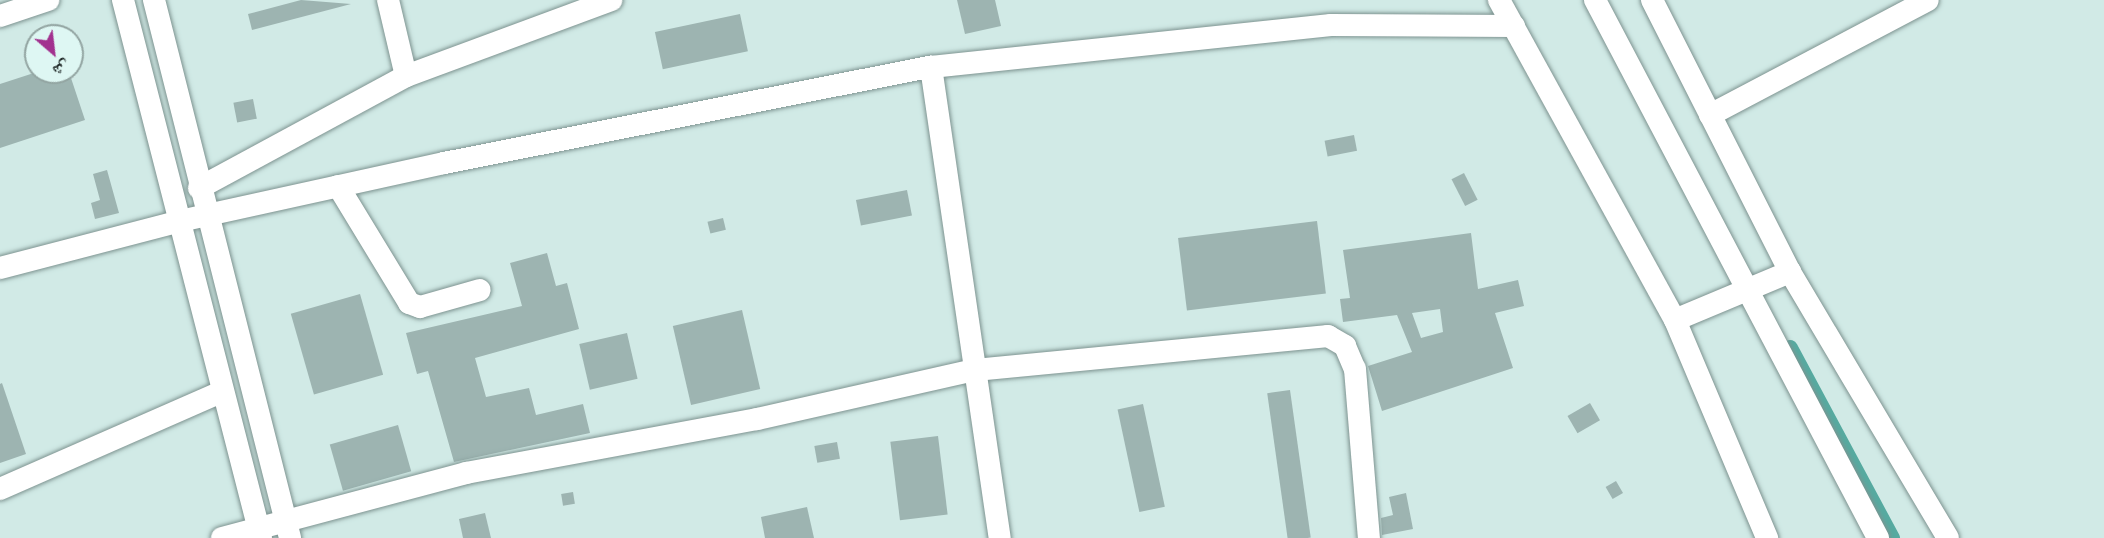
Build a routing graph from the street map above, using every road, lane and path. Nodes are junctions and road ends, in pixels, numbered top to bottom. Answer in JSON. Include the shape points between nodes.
{"nodes":[{"id":1,"x":48,"y":0,"type":"edge"},
{"id":2,"x":123,"y":0,"type":"edge"},
{"id":3,"x":154,"y":0,"type":"edge"},
{"id":4,"x":388,"y":0,"type":"edge"},
{"id":5,"x":611,"y":0,"type":"edge"},
{"id":6,"x":1499,"y":0,"type":"edge"},
{"id":7,"x":1595,"y":0,"type":"edge"},
{"id":8,"x":1652,"y":0,"type":"edge"},
{"id":9,"x":1928,"y":0,"type":"edge"},
{"id":10,"x":0,"y":16,"type":"edge"},
{"id":11,"x":1514,"y":26,"type":"junction"},
{"id":12,"x":932,"y":67,"type":"junction"},
{"id":13,"x":406,"y":76,"type":"junction"},
{"id":14,"x":1710,"y":115,"type":"junction"},
{"id":15,"x":338,"y":186,"type":"junction"},
{"id":16,"x":199,"y":188,"type":"junction"},
{"id":17,"x":206,"y":215,"type":"junction"},
{"id":18,"x":176,"y":222,"type":"junction"},
{"id":19,"x":0,"y":268,"type":"edge"},
{"id":20,"x":1790,"y":272,"type":"junction"},
{"id":21,"x":480,"y":290,"type":"dead end"},
{"id":22,"x":1744,"y":291,"type":"junction"},
{"id":23,"x":1674,"y":320,"type":"junction"},
{"id":24,"x":975,"y":370,"type":"junction"},
{"id":25,"x":221,"y":392,"type":"junction"},
{"id":26,"x":0,"y":489,"type":"edge"},
{"id":27,"x":288,"y":529,"type":"edge"},
{"id":28,"x":260,"y":532,"type":"edge"},
{"id":29,"x":222,"y":538,"type":"edge"},
{"id":30,"x":1000,"y":538,"type":"edge"},
{"id":31,"x":1369,"y":538,"type":"edge"},
{"id":32,"x":1767,"y":538,"type":"edge"},
{"id":33,"x":1878,"y":538,"type":"edge"},
{"id":34,"x":1948,"y":538,"type":"edge"}],
"edges":[{"from":1,"to":10,"type":"street"},
{"from":2,"to":18,"type":"street"},
{"from":3,"to":16,"type":"street"},
{"from":4,"to":13,"type":"street"},
{"from":5,"to":13,"type":"street"},
{"from":6,"to":11,"type":"street"},
{"from":7,"to":22,"type":"street"},
{"from":8,"to":14,"type":"street"},
{"from":9,"to":14,"type":"street"},
{"from":11,"to":12,"type":"street","via":[[1331,25]]},
{"from":11,"to":23,"type":"street"},
{"from":12,"to":15,"type":"street"},
{"from":12,"to":24,"type":"street"},
{"from":13,"to":16,"type":"street"},
{"from":14,"to":20,"type":"street"},
{"from":15,"to":17,"type":"street"},
{"from":15,"to":21,"type":"street","via":[[409,303],[420,307]]},
{"from":16,"to":17,"type":"street"},
{"from":17,"to":18,"type":"street"},
{"from":17,"to":27,"type":"street"},
{"from":18,"to":19,"type":"street"},
{"from":18,"to":25,"type":"street"},
{"from":20,"to":22,"type":"street"},
{"from":20,"to":34,"type":"street"},
{"from":22,"to":23,"type":"street"},
{"from":22,"to":33,"type":"street"},
{"from":23,"to":32,"type":"street"},
{"from":24,"to":27,"type":"street","via":[[757,419],[466,473]]},
{"from":24,"to":30,"type":"street"},
{"from":24,"to":31,"type":"street","via":[[1328,336],[1346,346],[1355,369]]},
{"from":25,"to":26,"type":"street"},
{"from":25,"to":28,"type":"street"},
{"from":27,"to":28,"type":"street"},
{"from":28,"to":29,"type":"street"}]}
